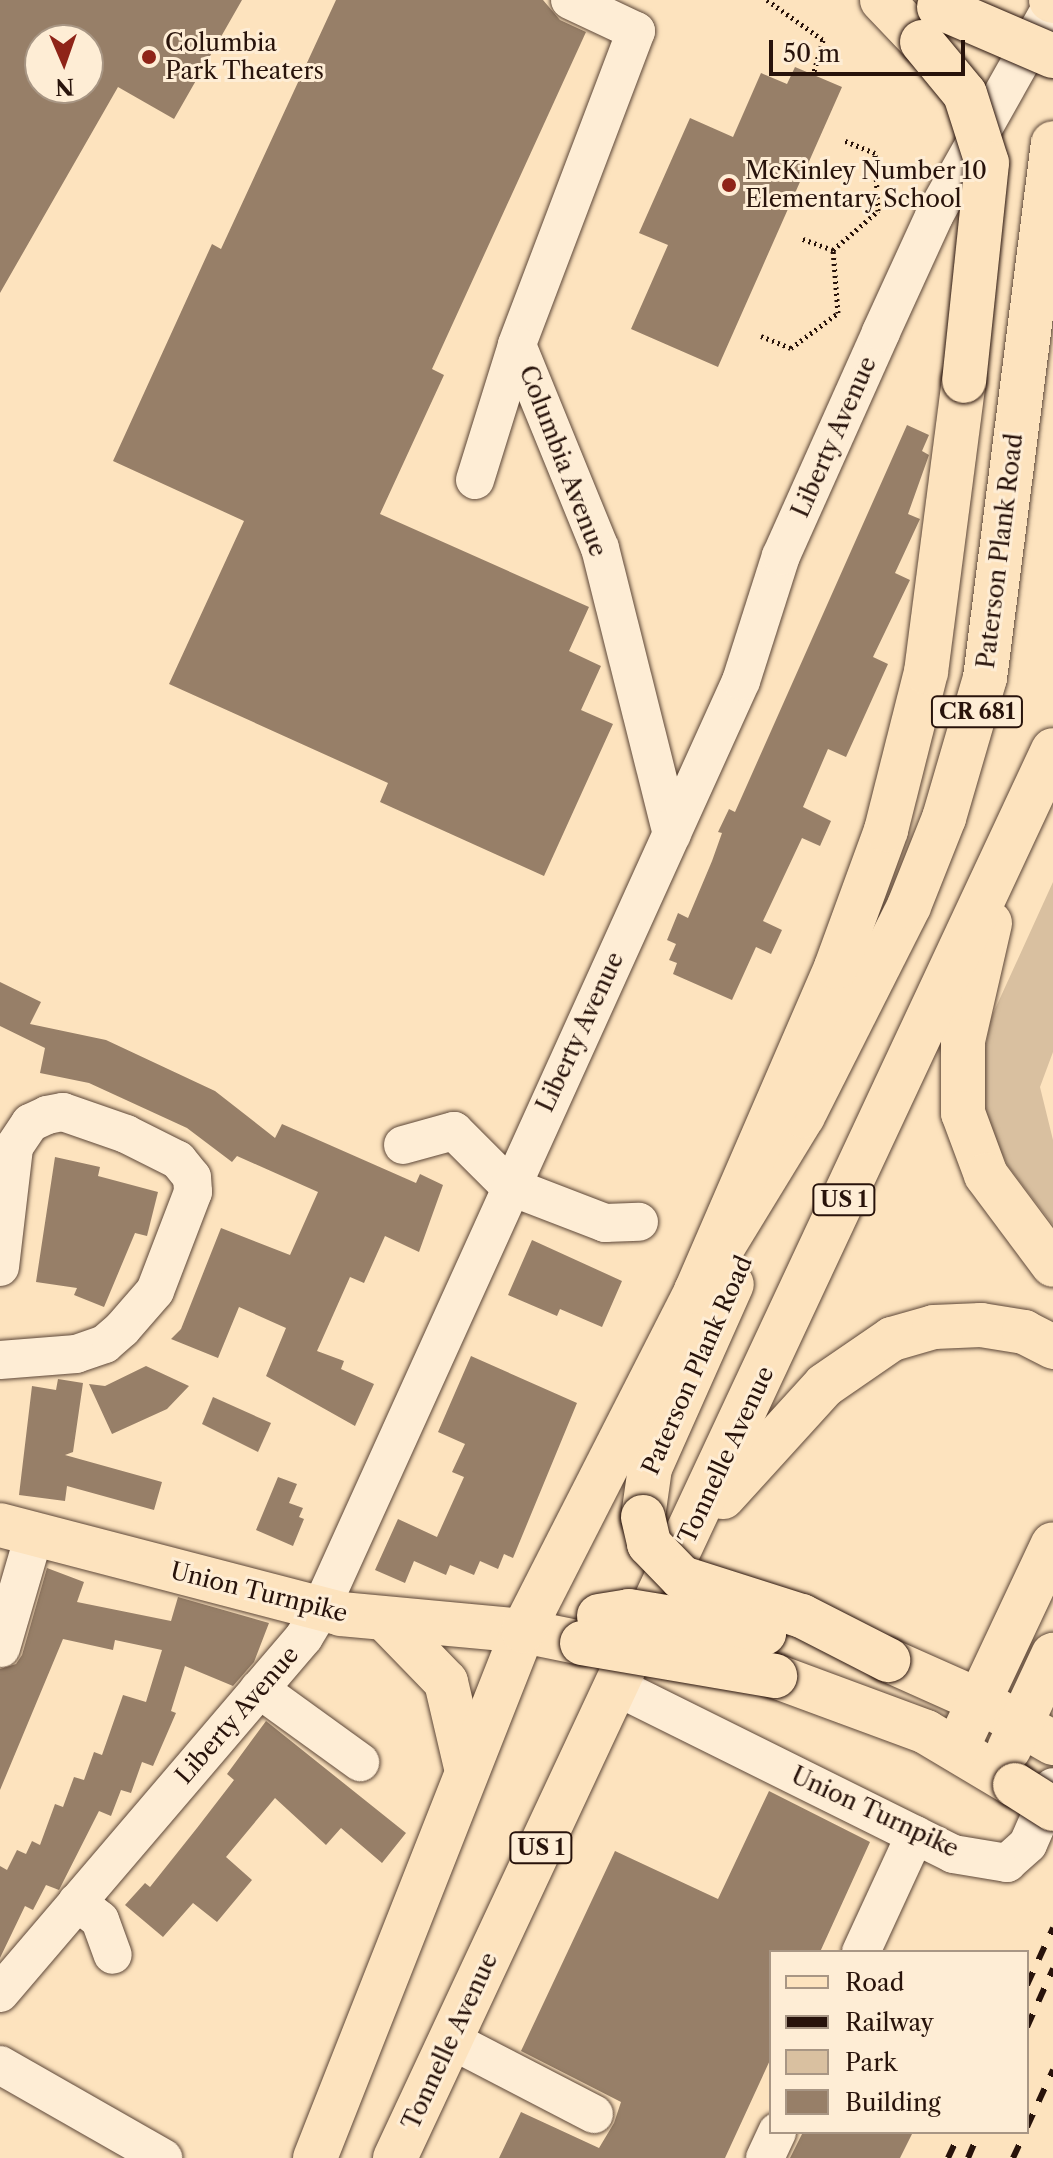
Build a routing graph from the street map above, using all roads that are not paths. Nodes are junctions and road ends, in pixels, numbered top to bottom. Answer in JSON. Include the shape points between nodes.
{"nodes":[{"id":1,"x":570,"y":0,"type":"edge"},
{"id":2,"x":882,"y":0,"type":"edge"},
{"id":3,"x":1052,"y":2,"type":"edge"},
{"id":4,"x":929,"y":16,"type":"edge"},
{"id":5,"x":1053,"y":56,"type":"edge"},
{"id":6,"x":1053,"y":143,"type":"edge"},
{"id":7,"x":1045,"y":276,"type":"edge"},
{"id":8,"x":517,"y":345,"type":"junction"},
{"id":9,"x":475,"y":480,"type":"dead end"},
{"id":10,"x":1053,"y":750,"type":"edge"},
{"id":11,"x":672,"y":834,"type":"junction"},
{"id":12,"x":1001,"y":861,"type":"junction"},
{"id":13,"x":803,"y":1116,"type":"junction"},
{"id":14,"x":403,"y":1145,"type":"dead end"},
{"id":15,"x":509,"y":1186,"type":"junction"},
{"id":16,"x":639,"y":1222,"type":"dead end"},
{"id":17,"x":1053,"y":1265,"type":"edge"},
{"id":18,"x":0,"y":1267,"type":"edge"},
{"id":19,"x":696,"y":1291,"type":"junction"},
{"id":20,"x":1053,"y":1347,"type":"edge"},
{"id":21,"x":0,"y":1360,"type":"edge"},
{"id":22,"x":17,"y":1529,"type":"edge"},
{"id":23,"x":688,"y":1539,"type":"junction"},
{"id":24,"x":1053,"y":1544,"type":"edge"},
{"id":25,"x":320,"y":1610,"type":"junction"},
{"id":26,"x":386,"y":1620,"type":"junction"},
{"id":27,"x":590,"y":1629,"type":"junction"},
{"id":28,"x":523,"y":1631,"type":"junction"},
{"id":29,"x":1,"y":1648,"type":"edge"},
{"id":30,"x":1053,"y":1655,"type":"edge"},
{"id":31,"x":888,"y":1660,"type":"junction"},
{"id":32,"x":617,"y":1687,"type":"junction"},
{"id":33,"x":259,"y":1689,"type":"junction"},
{"id":34,"x":980,"y":1701,"type":"junction"},
{"id":35,"x":1038,"y":1733,"type":"edge"},
{"id":36,"x":957,"y":1748,"type":"junction"},
{"id":37,"x":360,"y":1762,"type":"dead end"},
{"id":38,"x":466,"y":1767,"type":"junction"},
{"id":39,"x":1022,"y":1781,"type":"edge"},
{"id":40,"x":1053,"y":1809,"type":"edge"},
{"id":41,"x":915,"y":1835,"type":"junction"},
{"id":42,"x":77,"y":1902,"type":"junction"},
{"id":43,"x":862,"y":1950,"type":"edge"},
{"id":44,"x":113,"y":1955,"type":"dead end"},
{"id":45,"x":0,"y":1993,"type":"edge"},
{"id":46,"x":451,"y":2040,"type":"junction"},
{"id":47,"x":0,"y":2065,"type":"edge"},
{"id":48,"x":594,"y":2114,"type":"dead end"},
{"id":49,"x":776,"y":2134,"type":"edge"},
{"id":50,"x":163,"y":2158,"type":"edge"},
{"id":51,"x":315,"y":2158,"type":"edge"},
{"id":52,"x":395,"y":2158,"type":"edge"},
{"id":53,"x":765,"y":2158,"type":"edge"}],
"edges":[{"from":1,"to":8,"type":"street","name":"Columbia Avenue","via":[[636,31]]},
{"from":2,"to":4,"type":"main road"},
{"from":3,"to":11,"type":"street","name":"Liberty Avenue","via":[[934,216],[781,556],[741,681]]},
{"from":4,"to":5,"type":"main road","bridge":true},
{"from":4,"to":19,"type":"main road","bridge":true,"via":[[965,94],[987,163],[926,672],[886,830],[821,1003]]},
{"from":6,"to":7,"type":"main road","name":"Paterson Plank Road","number":"CR 681"},
{"from":7,"to":13,"type":"main road","name":"Paterson Plank Road","number":"CR 681","via":[[974,724],[909,906]]},
{"from":8,"to":9,"type":"street"},
{"from":8,"to":11,"type":"street","name":"Columbia Avenue","via":[[600,548]]},
{"from":10,"to":12,"type":"main road","name":"Tonnelle Avenue","number":"US 1"},
{"from":11,"to":15,"type":"street","name":"Liberty Avenue"},
{"from":12,"to":17,"type":"main road","via":[[963,1041],[959,1089],[967,1132],[986,1175]]},
{"from":12,"to":23,"type":"main road","name":"Tonnelle Avenue","number":"US 1"},
{"from":13,"to":19,"type":"main road","name":"Paterson Plank Road","number":"CR 681"},
{"from":13,"to":31,"type":"main road","name":"Paterson Plank Road","bridge":true,"via":[[767,1212],[650,1468],[643,1517],[649,1544],[682,1578],[802,1616]]},
{"from":14,"to":15,"type":"street","via":[[454,1131]]},
{"from":15,"to":16,"type":"street","via":[[605,1223]]},
{"from":15,"to":25,"type":"street","name":"Liberty Avenue"},
{"from":18,"to":21,"type":"street","via":[[14,1147],[30,1123],[47,1115],[63,1112],[126,1134],[178,1160],[192,1177],[193,1192],[155,1291],[122,1329],[105,1344],[76,1354]]},
{"from":19,"to":28,"type":"main road","name":"Paterson Plank Road"},
{"from":20,"to":23,"type":"main road","via":[[1024,1332],[981,1325],[934,1327],[892,1339],[825,1385]]},
{"from":22,"to":25,"type":"main road","name":"Union Turnpike"},
{"from":22,"to":29,"type":"street"},
{"from":23,"to":32,"type":"main road","name":"Tonnelle Avenue","number":"US 1"},
{"from":24,"to":34,"type":"main road"},
{"from":25,"to":26,"type":"main road","name":"Union Turnpike"},
{"from":25,"to":33,"type":"street","name":"Liberty Avenue"},
{"from":26,"to":28,"type":"main road","name":"Union Turnpike"},
{"from":26,"to":38,"type":"main road","via":[[446,1682]]},
{"from":27,"to":28,"type":"main road","name":"Paterson Plank Road"},
{"from":27,"to":31,"type":"main road","name":"Paterson Plank Road","bridge":true,"via":[[629,1611]]},
{"from":27,"to":36,"type":"main road","name":"Paterson Plank Road","bridge":true,"via":[[775,1676],[849,1700]]},
{"from":28,"to":38,"type":"main road"},
{"from":30,"to":35,"type":"main road"},
{"from":31,"to":34,"type":"main road","name":"Paterson Plank Road"},
{"from":32,"to":41,"type":"street","name":"Union Turnpike"},
{"from":32,"to":46,"type":"main road","name":"Tonnelle Avenue","number":"US 1"},
{"from":33,"to":37,"type":"street"},
{"from":33,"to":42,"type":"street","name":"Liberty Avenue"},
{"from":34,"to":35,"type":"main road","name":"Paterson Plank Road"},
{"from":34,"to":36,"type":"main road"},
{"from":35,"to":39,"type":"main road"},
{"from":36,"to":39,"type":"main road","name":"Paterson Plank Road"},
{"from":38,"to":51,"type":"main road"},
{"from":39,"to":40,"type":"main road","name":"Paterson Plank Road","bridge":true},
{"from":39,"to":41,"type":"street","name":"Union Turnpike","via":[[1028,1844],[1007,1863],[953,1854]]},
{"from":41,"to":43,"type":"street"},
{"from":42,"to":44,"type":"street","via":[[100,1920]]},
{"from":42,"to":45,"type":"street","name":"Liberty Avenue"},
{"from":46,"to":48,"type":"street"},
{"from":46,"to":52,"type":"main road","name":"Tonnelle Avenue","number":"US 1"},
{"from":47,"to":50,"type":"street"},
{"from":49,"to":53,"type":"street"}]}
